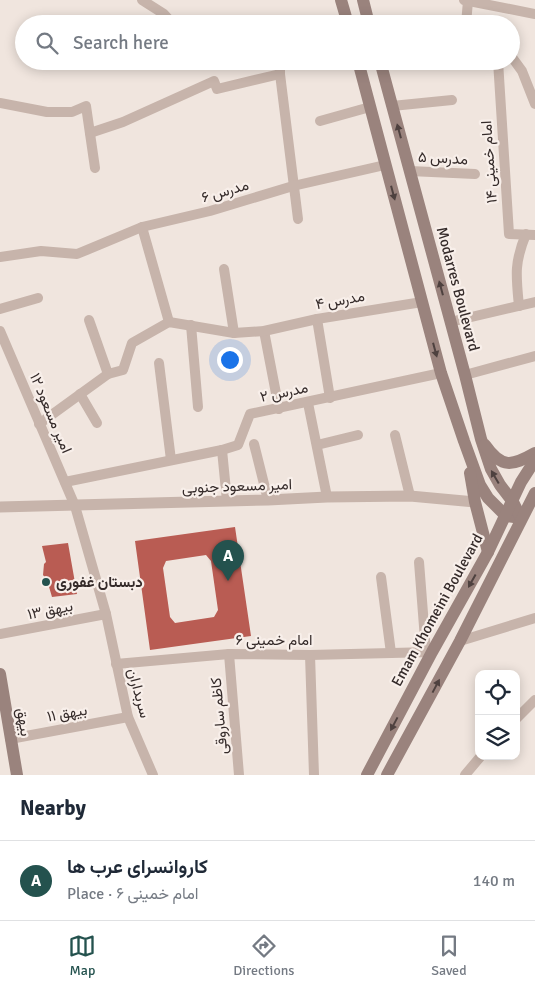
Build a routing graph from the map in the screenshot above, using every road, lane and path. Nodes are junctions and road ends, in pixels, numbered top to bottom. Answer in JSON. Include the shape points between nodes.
{"nodes":[{"id":1,"x":142,"y":0,"type":"edge"},
{"id":2,"x":342,"y":0,"type":"edge"},
{"id":3,"x":363,"y":0,"type":"edge"},
{"id":4,"x":466,"y":0,"type":"edge"},
{"id":5,"x":535,"y":14,"type":"edge"},
{"id":6,"x":165,"y":15,"type":"edge"},
{"id":7,"x":346,"y":15,"type":"edge"},
{"id":8,"x":367,"y":15,"type":"edge"},
{"id":9,"x":466,"y":15,"type":"edge"},
{"id":10,"x":520,"y":68,"type":"edge"},
{"id":11,"x":280,"y":70,"type":"edge"},
{"id":12,"x":360,"y":70,"type":"edge"},
{"id":13,"x":382,"y":70,"type":"edge"},
{"id":14,"x":499,"y":70,"type":"edge"},
{"id":15,"x":280,"y":74,"type":"junction"},
{"id":16,"x":452,"y":100,"type":"dead end"},
{"id":17,"x":0,"y":103,"type":"edge"},
{"id":18,"x":535,"y":104,"type":"edge"},
{"id":19,"x":392,"y":106,"type":"junction"},
{"id":20,"x":370,"y":107,"type":"junction"},
{"id":21,"x":320,"y":121,"type":"dead end"},
{"id":22,"x":90,"y":132,"type":"junction"},
{"id":23,"x":385,"y":165,"type":"junction"},
{"id":24,"x":408,"y":165,"type":"junction"},
{"id":25,"x":95,"y":168,"type":"dead end"},
{"id":26,"x":475,"y":174,"type":"dead end"},
{"id":27,"x":293,"y":186,"type":"junction"},
{"id":28,"x":298,"y":219,"type":"dead end"},
{"id":29,"x":142,"y":227,"type":"junction"},
{"id":30,"x":530,"y":234,"type":"edge"},
{"id":31,"x":0,"y":258,"type":"edge"},
{"id":32,"x":224,"y":269,"type":"dead end"},
{"id":33,"x":38,"y":298,"type":"dead end"},
{"id":34,"x":422,"y":302,"type":"junction"},
{"id":35,"x":535,"y":302,"type":"edge"},
{"id":36,"x":519,"y":306,"type":"junction"},
{"id":37,"x":0,"y":309,"type":"edge"},
{"id":38,"x":318,"y":319,"type":"junction"},
{"id":39,"x":89,"y":320,"type":"dead end"},
{"id":40,"x":168,"y":322,"type":"junction"},
{"id":41,"x":450,"y":322,"type":"junction"},
{"id":42,"x":191,"y":325,"type":"junction"},
{"id":43,"x":0,"y":331,"type":"edge"},
{"id":44,"x":264,"y":331,"type":"junction"},
{"id":45,"x":234,"y":333,"type":"junction"},
{"id":46,"x":533,"y":357,"type":"edge"},
{"id":47,"x":159,"y":363,"type":"dead end"},
{"id":48,"x":441,"y":373,"type":"junction"},
{"id":49,"x":108,"y":374,"type":"junction"},
{"id":50,"x":465,"y":375,"type":"junction"},
{"id":51,"x":80,"y":394,"type":"junction"},
{"id":52,"x":330,"y":398,"type":"junction"},
{"id":53,"x":308,"y":403,"type":"junction"},
{"id":54,"x":198,"y":407,"type":"dead end"},
{"id":55,"x":279,"y":409,"type":"junction"},
{"id":56,"x":97,"y":422,"type":"dead end"},
{"id":57,"x":39,"y":424,"type":"junction"},
{"id":58,"x":358,"y":435,"type":"dead end"},
{"id":59,"x":395,"y":435,"type":"dead end"},
{"id":60,"x":481,"y":439,"type":"junction"},
{"id":61,"x":464,"y":441,"type":"junction"},
{"id":62,"x":254,"y":444,"type":"dead end"},
{"id":63,"x":317,"y":445,"type":"junction"},
{"id":64,"x":222,"y":450,"type":"junction"},
{"id":65,"x":535,"y":453,"type":"edge"},
{"id":66,"x":170,"y":460,"type":"junction"},
{"id":67,"x":535,"y":460,"type":"edge"},
{"id":68,"x":66,"y":482,"type":"junction"},
{"id":69,"x":535,"y":493,"type":"edge"},
{"id":70,"x":410,"y":496,"type":"junction"},
{"id":71,"x":327,"y":497,"type":"junction"},
{"id":72,"x":268,"y":500,"type":"junction"},
{"id":73,"x":227,"y":501,"type":"junction"},
{"id":74,"x":475,"y":502,"type":"junction"},
{"id":75,"x":513,"y":502,"type":"junction"},
{"id":76,"x":75,"y":506,"type":"junction"},
{"id":77,"x":0,"y":507,"type":"edge"},
{"id":78,"x":506,"y":516,"type":"junction"},
{"id":79,"x":521,"y":518,"type":"junction"},
{"id":80,"x":488,"y":552,"type":"junction"},
{"id":81,"x":419,"y":562,"type":"dead end"},
{"id":82,"x":381,"y":578,"type":"dead end"},
{"id":83,"x":106,"y":614,"type":"junction"},
{"id":84,"x":535,"y":618,"type":"edge"},
{"id":85,"x":0,"y":634,"type":"edge"},
{"id":86,"x":460,"y":641,"type":"junction"},
{"id":87,"x":429,"y":652,"type":"junction"},
{"id":88,"x":391,"y":653,"type":"junction"},
{"id":89,"x":229,"y":654,"type":"junction"},
{"id":90,"x":310,"y":655,"type":"junction"},
{"id":91,"x":116,"y":664,"type":"junction"},
{"id":92,"x":0,"y":674,"type":"edge"},
{"id":93,"x":409,"y":696,"type":"junction"},
{"id":94,"x":535,"y":700,"type":"edge"},
{"id":95,"x":424,"y":707,"type":"junction"},
{"id":96,"x":520,"y":715,"type":"edge"},
{"id":97,"x":128,"y":718,"type":"junction"},
{"id":98,"x":10,"y":739,"type":"junction"},
{"id":99,"x":478,"y":760,"type":"edge"},
{"id":100,"x":17,"y":775,"type":"edge"},
{"id":101,"x":153,"y":775,"type":"edge"},
{"id":102,"x":239,"y":775,"type":"edge"},
{"id":103,"x":314,"y":775,"type":"edge"},
{"id":104,"x":367,"y":775,"type":"edge"},
{"id":105,"x":387,"y":775,"type":"edge"},
{"id":106,"x":465,"y":775,"type":"edge"}],
"edges":[{"from":1,"to":6,"type":"street"},
{"from":2,"to":7,"type":"main road"},
{"from":3,"to":8,"type":"main road"},
{"from":4,"to":5,"type":"street"},
{"from":4,"to":9,"type":"street"},
{"from":10,"to":18,"type":"street"},
{"from":11,"to":15,"type":"street"},
{"from":12,"to":20,"type":"main road"},
{"from":13,"to":19,"type":"main road","name":"Modarres Boulevard"},
{"from":14,"to":30,"type":"street","name":"امام خمینی ۱۴","via":[[509,234]]},
{"from":15,"to":22,"type":"street","via":[[217,89],[214,81],[124,122]]},
{"from":15,"to":27,"type":"street"},
{"from":16,"to":19,"type":"street"},
{"from":17,"to":22,"type":"street","via":[[47,112],[72,112],[86,106]]},
{"from":24,"to":19,"type":"main road","name":"Modarres Boulevard","one_way":true},
{"from":20,"to":21,"type":"street"},
{"from":20,"to":23,"type":"main road"},
{"from":22,"to":25,"type":"street"},
{"from":23,"to":24,"type":"main road"},
{"from":23,"to":27,"type":"street","name":"مدرس ۶"},
{"from":23,"to":34,"type":"main road","one_way":true},
{"from":24,"to":26,"type":"street","name":"مدرس ۵"},
{"from":41,"to":24,"type":"main road","name":"Modarres Boulevard","one_way":true},
{"from":27,"to":28,"type":"street"},
{"from":27,"to":29,"type":"street","name":"مدرس ۶"},
{"from":29,"to":31,"type":"street","name":"مدرس ۶","via":[[77,254],[41,251]]},
{"from":29,"to":40,"type":"street"},
{"from":30,"to":36,"type":"street","via":[[518,253],[515,272]]},
{"from":32,"to":45,"type":"street"},
{"from":33,"to":37,"type":"street"},
{"from":34,"to":38,"type":"street","name":"مدرس ۴"},
{"from":34,"to":48,"type":"main road","one_way":true},
{"from":35,"to":36,"type":"street"},
{"from":36,"to":41,"type":"street"},
{"from":38,"to":44,"type":"street","name":"مدرس ۴"},
{"from":38,"to":52,"type":"street"},
{"from":39,"to":49,"type":"street"},
{"from":40,"to":42,"type":"street","name":"مدرس ۴"},
{"from":40,"to":49,"type":"street","via":[[132,343],[122,370]]},
{"from":41,"to":50,"type":"main road","name":"Modarres Boulevard"},
{"from":42,"to":45,"type":"street","name":"مدرس ۴"},
{"from":42,"to":54,"type":"street"},
{"from":43,"to":57,"type":"street","name":"امیر مسعود ۱۲"},
{"from":44,"to":45,"type":"street","name":"مدرس ۴"},
{"from":44,"to":55,"type":"street"},
{"from":46,"to":50,"type":"street"},
{"from":47,"to":66,"type":"street"},
{"from":48,"to":52,"type":"street","name":"مدرس ۲"},
{"from":48,"to":61,"type":"main road"},
{"from":49,"to":51,"type":"street"},
{"from":50,"to":60,"type":"main road","name":"Modarres Boulevard"},
{"from":51,"to":56,"type":"street"},
{"from":51,"to":57,"type":"street"},
{"from":52,"to":53,"type":"street","name":"مدرس ۲"},
{"from":53,"to":55,"type":"street","name":"مدرس ۲"},
{"from":53,"to":63,"type":"street"},
{"from":55,"to":64,"type":"street","name":"مدرس ۲","via":[[250,414],[238,445]]},
{"from":57,"to":68,"type":"street","name":"امیر مسعود ۱۲"},
{"from":58,"to":63,"type":"street"},
{"from":59,"to":70,"type":"street"},
{"from":60,"to":65,"type":"main road","via":[[498,460],[507,464],[519,462]]},
{"from":75,"to":60,"type":"main road","name":"Modarres Boulevard","one_way":true,"via":[[491,470]]},
{"from":61,"to":74,"type":"main road"},
{"from":61,"to":78,"type":"main road","via":[[480,485]]},
{"from":62,"to":72,"type":"street"},
{"from":63,"to":71,"type":"street"},
{"from":64,"to":66,"type":"street","name":"مدرس ۲"},
{"from":64,"to":73,"type":"street"},
{"from":66,"to":68,"type":"street","name":"مدرس ۲"},
{"from":67,"to":75,"type":"main road","name":"Emam Khomeini Boulevard"},
{"from":68,"to":76,"type":"street","name":"امیر مسعود ۱۲"},
{"from":69,"to":79,"type":"main road"},
{"from":70,"to":71,"type":"street","name":"امیر مسعود جنوبی"},
{"from":70,"to":74,"type":"street","name":"امیر مسعود جنوبی"},
{"from":71,"to":72,"type":"street","name":"امیر مسعود جنوبی"},
{"from":72,"to":73,"type":"street","name":"امیر مسعود جنوبی"},
{"from":73,"to":76,"type":"street","name":"امیر مسعود جنوبی"},
{"from":74,"to":80,"type":"main road"},
{"from":75,"to":78,"type":"main road","name":"Emam Khomeini Boulevard"},
{"from":75,"to":79,"type":"main road","name":"Modarres Boulevard"},
{"from":76,"to":77,"type":"street","name":"امیر مسعود جنوبی"},
{"from":76,"to":83,"type":"street","name":"سربداران"},
{"from":78,"to":79,"type":"main road"},
{"from":78,"to":80,"type":"main road","name":"Emam Khomeini Boulevard"},
{"from":79,"to":86,"type":"main road","name":"Emam Khomeini Boulevard"},
{"from":80,"to":87,"type":"main road","name":"Emam Khomeini Boulevard","one_way":true},
{"from":81,"to":87,"type":"street"},
{"from":82,"to":88,"type":"street"},
{"from":83,"to":85,"type":"street","name":"بیهق ۱۳"},
{"from":83,"to":91,"type":"street","name":"سربداران"},
{"from":84,"to":86,"type":"street"},
{"from":95,"to":86,"type":"main road","name":"Emam Khomeini Boulevard","one_way":true},
{"from":87,"to":88,"type":"street","name":"امام خمینی ۶"},
{"from":87,"to":93,"type":"main road","name":"Emam Khomeini Boulevard"},
{"from":88,"to":90,"type":"street","name":"امام خمینی ۶"},
{"from":89,"to":90,"type":"street","name":"امام خمینی ۶"},
{"from":89,"to":91,"type":"street","name":"امام خمینی ۶"},
{"from":89,"to":102,"type":"street","name":"کاظم ساروقی"},
{"from":90,"to":103,"type":"street"},
{"from":91,"to":97,"type":"street","name":"سربداران"},
{"from":92,"to":98,"type":"main road","name":"بیهق"},
{"from":93,"to":95,"type":"main road"},
{"from":93,"to":104,"type":"main road","name":"Emam Khomeini Boulevard","one_way":true},
{"from":94,"to":96,"type":"street"},
{"from":95,"to":105,"type":"main road","name":"Emam Khomeini Boulevard"},
{"from":97,"to":98,"type":"street","name":"بیهق ۱۱"},
{"from":97,"to":101,"type":"street","name":"سربداران"},
{"from":98,"to":100,"type":"main road","name":"بیهق"},
{"from":99,"to":106,"type":"street"}]}
